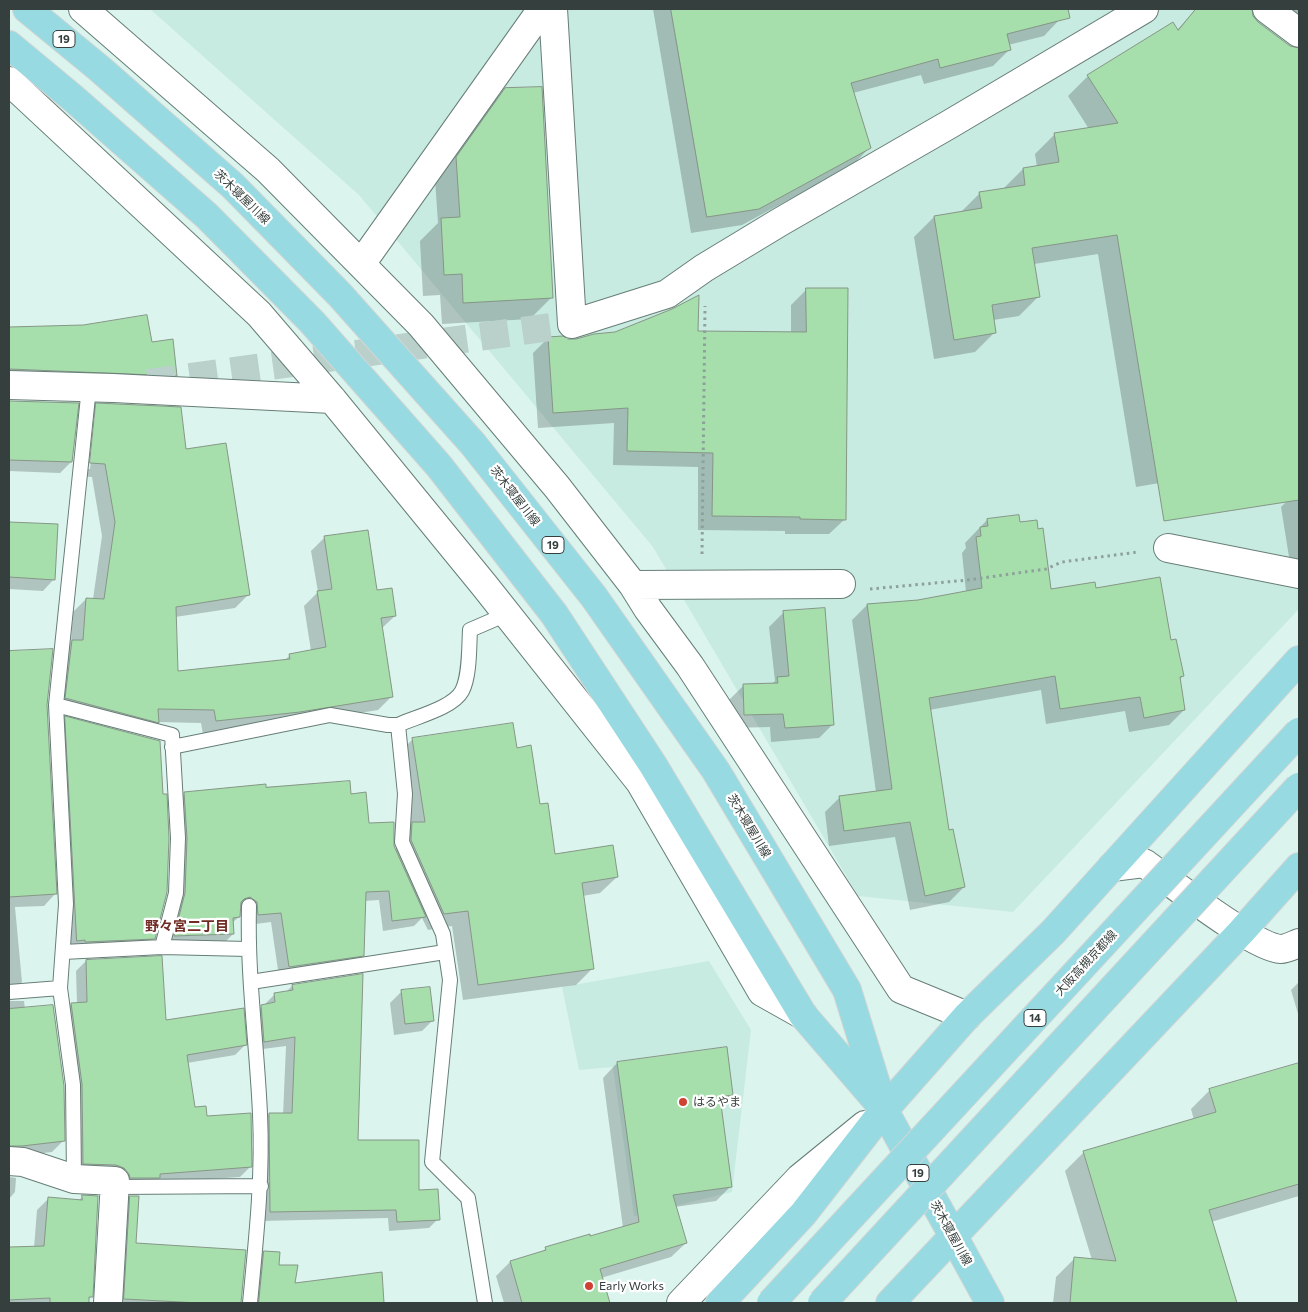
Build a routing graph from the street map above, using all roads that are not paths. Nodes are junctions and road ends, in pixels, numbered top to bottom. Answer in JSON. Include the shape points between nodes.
{"nodes":[{"id":1,"x":27,"y":9,"type":"edge"},
{"id":2,"x":83,"y":9,"type":"edge"},
{"id":3,"x":542,"y":9,"type":"edge"},
{"id":4,"x":553,"y":9,"type":"edge"},
{"id":5,"x":1144,"y":9,"type":"edge"},
{"id":6,"x":1267,"y":9,"type":"edge"},
{"id":7,"x":1299,"y":33,"type":"edge"},
{"id":8,"x":9,"y":45,"type":"edge"},
{"id":9,"x":9,"y":81,"type":"edge"},
{"id":10,"x":361,"y":264,"type":"junction"},
{"id":11,"x":9,"y":385,"type":"edge"},
{"id":12,"x":89,"y":387,"type":"junction"},
{"id":13,"x":332,"y":399,"type":"junction"},
{"id":14,"x":1168,"y":548,"type":"road end"},
{"id":15,"x":1299,"y":574,"type":"edge"},
{"id":16,"x":840,"y":584,"type":"road end"},
{"id":17,"x":633,"y":585,"type":"junction"},
{"id":18,"x":507,"y":614,"type":"junction"},
{"id":19,"x":1299,"y":660,"type":"edge"},
{"id":20,"x":56,"y":705,"type":"junction"},
{"id":21,"x":398,"y":724,"type":"junction"},
{"id":22,"x":1299,"y":732,"type":"edge"},
{"id":23,"x":172,"y":747,"type":"junction"},
{"id":24,"x":1299,"y":787,"type":"edge"},
{"id":25,"x":1112,"y":866,"type":"junction"},
{"id":26,"x":1299,"y":867,"type":"edge"},
{"id":27,"x":249,"y":906,"type":"dead end"},
{"id":28,"x":1241,"y":932,"type":"junction"},
{"id":29,"x":1299,"y":944,"type":"edge"},
{"id":30,"x":162,"y":947,"type":"junction"},
{"id":31,"x":248,"y":949,"type":"junction"},
{"id":32,"x":63,"y":952,"type":"junction"},
{"id":33,"x":445,"y":952,"type":"junction"},
{"id":34,"x":251,"y":982,"type":"junction"},
{"id":35,"x":60,"y":988,"type":"junction"},
{"id":36,"x":9,"y":992,"type":"edge"},
{"id":37,"x":803,"y":1015,"type":"junction"},
{"id":38,"x":967,"y":1016,"type":"junction"},
{"id":39,"x":884,"y":1110,"type":"junction"},
{"id":40,"x":9,"y":1161,"type":"edge"},
{"id":41,"x":74,"y":1179,"type":"junction"},
{"id":42,"x":260,"y":1186,"type":"junction"},
{"id":43,"x":115,"y":1187,"type":"junction"},
{"id":44,"x":952,"y":1236,"type":"junction"},
{"id":45,"x":108,"y":1303,"type":"edge"},
{"id":46,"x":250,"y":1303,"type":"edge"},
{"id":47,"x":486,"y":1303,"type":"edge"},
{"id":48,"x":681,"y":1303,"type":"edge"},
{"id":49,"x":720,"y":1303,"type":"edge"},
{"id":50,"x":771,"y":1303,"type":"edge"},
{"id":51,"x":822,"y":1303,"type":"edge"},
{"id":52,"x":890,"y":1303,"type":"edge"},
{"id":53,"x":990,"y":1303,"type":"edge"}],
"edges":[{"from":1,"to":39,"type":"main road","name":"茨木寝屋川線","number":"19","via":[[233,186],[340,295],[473,444],[594,597],[716,771],[847,990]]},
{"from":2,"to":10,"type":"street","via":[[268,170]]},
{"from":3,"to":10,"type":"street"},
{"from":4,"to":5,"type":"street","via":[[572,324],[667,294],[704,268]]},
{"from":6,"to":7,"type":"street"},
{"from":8,"to":37,"type":"main road","name":"茨木寝屋川線","number":"19","via":[[207,216],[312,322],[439,466],[554,614],[653,765]]},
{"from":9,"to":13,"type":"street","via":[[259,314]]},
{"from":10,"to":17,"type":"street","via":[[421,325],[557,486]]},
{"from":11,"to":12,"type":"street"},
{"from":12,"to":13,"type":"street"},
{"from":12,"to":20,"type":"lane"},
{"from":13,"to":18,"type":"street"},
{"from":14,"to":15,"type":"street"},
{"from":16,"to":17,"type":"street"},
{"from":17,"to":38,"type":"street","via":[[690,666],[901,989]]},
{"from":18,"to":21,"type":"lane","via":[[470,630],[467,676],[462,692],[447,705]]},
{"from":18,"to":37,"type":"street","via":[[640,782],[762,992]]},
{"from":19,"to":25,"type":"main road"},
{"from":20,"to":23,"type":"lane","via":[[172,735]]},
{"from":20,"to":32,"type":"lane","via":[[66,904]]},
{"from":21,"to":23,"type":"lane","via":[[330,714]]},
{"from":21,"to":33,"type":"lane","via":[[405,794],[402,842],[443,934]]},
{"from":22,"to":50,"type":"main road","name":"大阪高槻京都線","number":"14","bridge":true},
{"from":23,"to":30,"type":"lane","via":[[178,838],[176,893]]},
{"from":24,"to":51,"type":"main road","bridge":true},
{"from":25,"to":28,"type":"street","via":[[1144,862]]},
{"from":25,"to":38,"type":"main road","via":[[1054,932]]},
{"from":26,"to":28,"type":"main road"},
{"from":27,"to":31,"type":"lane"},
{"from":28,"to":29,"type":"street","via":[[1281,949]]},
{"from":28,"to":44,"type":"main road"},
{"from":30,"to":31,"type":"lane"},
{"from":30,"to":32,"type":"lane"},
{"from":31,"to":34,"type":"lane"},
{"from":32,"to":35,"type":"lane"},
{"from":33,"to":34,"type":"lane"},
{"from":33,"to":47,"type":"lane","via":[[450,980],[432,1162],[468,1198]]},
{"from":34,"to":42,"type":"lane","via":[[260,1115]]},
{"from":35,"to":36,"type":"lane"},
{"from":35,"to":41,"type":"lane","via":[[73,1085]]},
{"from":37,"to":39,"type":"main road","name":"茨木寝屋川線","number":"19"},
{"from":38,"to":39,"type":"main road"},
{"from":39,"to":44,"type":"main road","name":"茨木寝屋川線","number":"19"},
{"from":39,"to":48,"type":"street","via":[[800,1178]]},
{"from":39,"to":49,"type":"main road","via":[[802,1214]]},
{"from":40,"to":41,"type":"street","via":[[23,1162]]},
{"from":41,"to":43,"type":"street","via":[[115,1181]]},
{"from":42,"to":43,"type":"lane"},
{"from":42,"to":46,"type":"lane"},
{"from":43,"to":45,"type":"street"},
{"from":44,"to":52,"type":"main road"},
{"from":44,"to":53,"type":"main road","name":"茨木寝屋川線","number":"19"}]}
